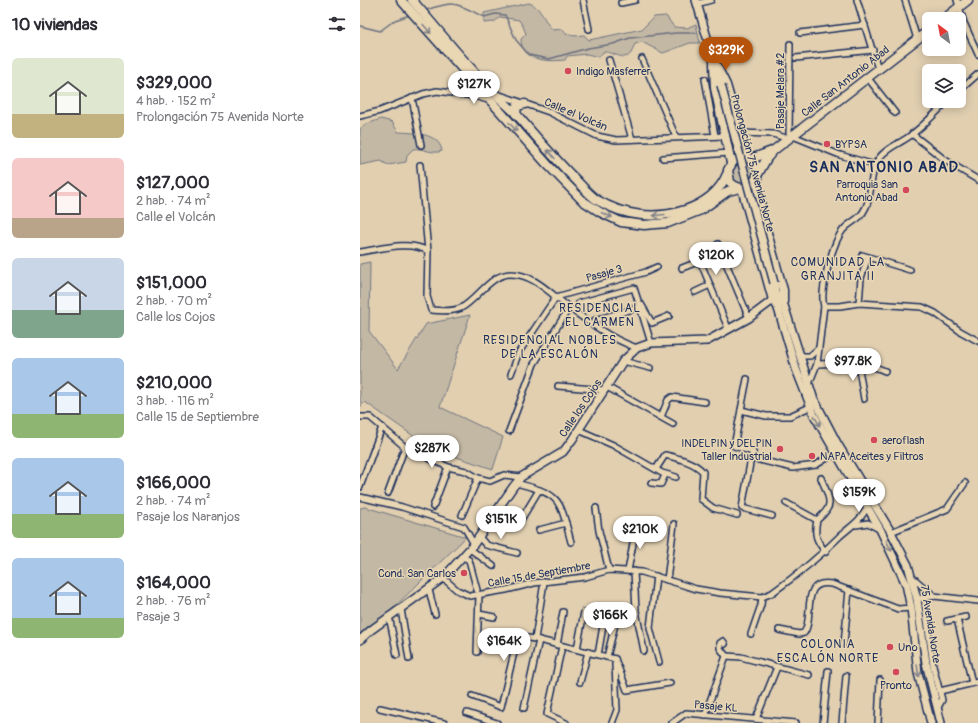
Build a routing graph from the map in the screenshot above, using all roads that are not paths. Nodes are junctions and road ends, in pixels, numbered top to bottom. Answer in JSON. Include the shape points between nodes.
{"nodes":[{"id":1,"x":401,"y":0,"type":"edge"},
{"id":2,"x":412,"y":0,"type":"edge"},
{"id":3,"x":583,"y":0,"type":"edge"},
{"id":4,"x":635,"y":0,"type":"edge"},
{"id":5,"x":711,"y":0,"type":"edge"},
{"id":6,"x":857,"y":0,"type":"edge"},
{"id":7,"x":905,"y":0,"type":"edge"},
{"id":8,"x":968,"y":0,"type":"edge"},
{"id":9,"x":697,"y":2,"type":"edge"},
{"id":10,"x":621,"y":3,"type":"dead end"},
{"id":11,"x":958,"y":4,"type":"edge"},
{"id":12,"x":951,"y":12,"type":"edge"},
{"id":13,"x":865,"y":25,"type":"junction"},
{"id":14,"x":589,"y":29,"type":"dead end"},
{"id":15,"x":800,"y":33,"type":"dead end"},
{"id":16,"x":922,"y":35,"type":"edge"},
{"id":17,"x":917,"y":39,"type":"junction"},
{"id":18,"x":790,"y":44,"type":"dead end"},
{"id":19,"x":873,"y":50,"type":"junction"},
{"id":20,"x":978,"y":54,"type":"edge"},
{"id":21,"x":796,"y":58,"type":"dead end"},
{"id":22,"x":642,"y":59,"type":"dead end"},
{"id":23,"x":609,"y":60,"type":"dead end"},
{"id":24,"x":714,"y":61,"type":"junction"},
{"id":25,"x":878,"y":69,"type":"junction"},
{"id":26,"x":978,"y":74,"type":"edge"},
{"id":27,"x":867,"y":77,"type":"junction"},
{"id":28,"x":470,"y":79,"type":"junction"},
{"id":29,"x":705,"y":79,"type":"dead end"},
{"id":30,"x":966,"y":85,"type":"edge"},
{"id":31,"x":494,"y":93,"type":"junction"},
{"id":32,"x":462,"y":95,"type":"junction"},
{"id":33,"x":412,"y":98,"type":"junction"},
{"id":34,"x":491,"y":101,"type":"junction"},
{"id":35,"x":525,"y":104,"type":"junction"},
{"id":36,"x":940,"y":108,"type":"edge"},
{"id":37,"x":516,"y":114,"type":"junction"},
{"id":38,"x":895,"y":114,"type":"dead end"},
{"id":39,"x":360,"y":116,"type":"edge"},
{"id":40,"x":740,"y":133,"type":"junction"},
{"id":41,"x":912,"y":134,"type":"junction"},
{"id":42,"x":715,"y":136,"type":"junction"},
{"id":43,"x":725,"y":136,"type":"junction"},
{"id":44,"x":676,"y":137,"type":"junction"},
{"id":45,"x":791,"y":138,"type":"junction"},
{"id":46,"x":632,"y":139,"type":"junction"},
{"id":47,"x":420,"y":145,"type":"dead end"},
{"id":48,"x":774,"y":150,"type":"junction"},
{"id":49,"x":729,"y":153,"type":"junction"},
{"id":50,"x":663,"y":158,"type":"dead end"},
{"id":51,"x":749,"y":159,"type":"junction"},
{"id":52,"x":731,"y":163,"type":"junction"},
{"id":53,"x":420,"y":165,"type":"dead end"},
{"id":54,"x":875,"y":165,"type":"junction"},
{"id":55,"x":727,"y":174,"type":"junction"},
{"id":56,"x":757,"y":177,"type":"junction"},
{"id":57,"x":978,"y":180,"type":"edge"},
{"id":58,"x":741,"y":188,"type":"junction"},
{"id":59,"x":718,"y":244,"type":"dead end"},
{"id":60,"x":428,"y":251,"type":"junction"},
{"id":61,"x":360,"y":252,"type":"edge"},
{"id":62,"x":862,"y":255,"type":"dead end"},
{"id":63,"x":868,"y":257,"type":"junction"},
{"id":64,"x":657,"y":267,"type":"dead end"},
{"id":65,"x":682,"y":268,"type":"dead end"},
{"id":66,"x":910,"y":270,"type":"dead end"},
{"id":67,"x":775,"y":284,"type":"joint"},
{"id":68,"x":710,"y":285,"type":"junction"},
{"id":69,"x":695,"y":292,"type":"dead end"},
{"id":70,"x":556,"y":297,"type":"junction"},
{"id":71,"x":579,"y":303,"type":"dead end"},
{"id":72,"x":778,"y":303,"type":"junction"},
{"id":73,"x":859,"y":303,"type":"junction"},
{"id":74,"x":640,"y":305,"type":"junction"},
{"id":75,"x":824,"y":306,"type":"junction"},
{"id":76,"x":570,"y":308,"type":"junction"},
{"id":77,"x":669,"y":316,"type":"dead end"},
{"id":78,"x":749,"y":318,"type":"junction"},
{"id":79,"x":595,"y":320,"type":"dead end"},
{"id":80,"x":728,"y":328,"type":"junction"},
{"id":81,"x":978,"y":341,"type":"edge"},
{"id":82,"x":651,"y":343,"type":"junction"},
{"id":83,"x":637,"y":348,"type":"junction"},
{"id":84,"x":819,"y":348,"type":"junction"},
{"id":85,"x":798,"y":353,"type":"junction"},
{"id":86,"x":624,"y":361,"type":"junction"},
{"id":87,"x":858,"y":363,"type":"junction"},
{"id":88,"x":817,"y":364,"type":"junction"},
{"id":89,"x":650,"y":368,"type":"dead end"},
{"id":90,"x":885,"y":371,"type":"dead end"},
{"id":91,"x":511,"y":374,"type":"dead end"},
{"id":92,"x":747,"y":379,"type":"dead end"},
{"id":93,"x":558,"y":386,"type":"dead end"},
{"id":94,"x":808,"y":386,"type":"junction"},
{"id":95,"x":606,"y":388,"type":"junction"},
{"id":96,"x":864,"y":399,"type":"dead end"},
{"id":97,"x":705,"y":402,"type":"dead end"},
{"id":98,"x":810,"y":407,"type":"junction"},
{"id":99,"x":741,"y":410,"type":"junction"},
{"id":100,"x":360,"y":417,"type":"edge"},
{"id":101,"x":661,"y":417,"type":"junction"},
{"id":102,"x":673,"y":424,"type":"dead end"},
{"id":103,"x":382,"y":428,"type":"junction"},
{"id":104,"x":579,"y":430,"type":"junction"},
{"id":105,"x":509,"y":431,"type":"dead end"},
{"id":106,"x":406,"y":447,"type":"junction"},
{"id":107,"x":835,"y":453,"type":"junction"},
{"id":108,"x":751,"y":458,"type":"junction"},
{"id":109,"x":448,"y":467,"type":"junction"},
{"id":110,"x":656,"y":469,"type":"junction"},
{"id":111,"x":665,"y":475,"type":"junction"},
{"id":112,"x":521,"y":477,"type":"junction"},
{"id":113,"x":676,"y":477,"type":"dead end"},
{"id":114,"x":478,"y":478,"type":"junction"},
{"id":115,"x":821,"y":478,"type":"dead end"},
{"id":116,"x":516,"y":483,"type":"junction"},
{"id":117,"x":651,"y":483,"type":"dead end"},
{"id":118,"x":966,"y":484,"type":"dead end"},
{"id":119,"x":360,"y":487,"type":"edge"},
{"id":120,"x":539,"y":490,"type":"junction"},
{"id":121,"x":388,"y":493,"type":"dead end"},
{"id":122,"x":360,"y":497,"type":"edge"},
{"id":123,"x":786,"y":503,"type":"dead end"},
{"id":124,"x":433,"y":507,"type":"dead end"},
{"id":125,"x":867,"y":507,"type":"junction"},
{"id":126,"x":596,"y":508,"type":"dead end"},
{"id":127,"x":462,"y":515,"type":"dead end"},
{"id":128,"x":737,"y":515,"type":"dead end"},
{"id":129,"x":772,"y":516,"type":"dead end"},
{"id":130,"x":817,"y":520,"type":"junction"},
{"id":131,"x":566,"y":522,"type":"junction"},
{"id":132,"x":519,"y":523,"type":"dead end"},
{"id":133,"x":674,"y":524,"type":"dead end"},
{"id":134,"x":856,"y":524,"type":"junction"},
{"id":135,"x":636,"y":527,"type":"dead end"},
{"id":136,"x":880,"y":529,"type":"junction"},
{"id":137,"x":540,"y":530,"type":"dead end"},
{"id":138,"x":891,"y":532,"type":"junction"},
{"id":139,"x":479,"y":537,"type":"junction"},
{"id":140,"x":571,"y":542,"type":"dead end"},
{"id":141,"x":472,"y":547,"type":"junction"},
{"id":142,"x":826,"y":552,"type":"junction"},
{"id":143,"x":516,"y":553,"type":"dead end"},
{"id":144,"x":463,"y":556,"type":"junction"},
{"id":145,"x":493,"y":566,"type":"dead end"},
{"id":146,"x":609,"y":570,"type":"junction"},
{"id":147,"x":628,"y":570,"type":"junction"},
{"id":148,"x":634,"y":571,"type":"junction"},
{"id":149,"x":656,"y":576,"type":"junction"},
{"id":150,"x":912,"y":577,"type":"junction"},
{"id":151,"x":443,"y":578,"type":"junction"},
{"id":152,"x":666,"y":580,"type":"junction"},
{"id":153,"x":544,"y":582,"type":"junction"},
{"id":154,"x":429,"y":590,"type":"junction"},
{"id":155,"x":849,"y":590,"type":"junction"},
{"id":156,"x":478,"y":592,"type":"junction"},
{"id":157,"x":934,"y":596,"type":"junction"},
{"id":158,"x":762,"y":597,"type":"junction"},
{"id":159,"x":921,"y":598,"type":"junction"},
{"id":160,"x":978,"y":601,"type":"edge"},
{"id":161,"x":911,"y":608,"type":"junction"},
{"id":162,"x":401,"y":609,"type":"junction"},
{"id":163,"x":563,"y":612,"type":"dead end"},
{"id":164,"x":584,"y":612,"type":"dead end"},
{"id":165,"x":435,"y":614,"type":"dead end"},
{"id":166,"x":479,"y":614,"type":"junction"},
{"id":167,"x":605,"y":614,"type":"dead end"},
{"id":168,"x":389,"y":616,"type":"junction"},
{"id":169,"x":617,"y":616,"type":"dead end"},
{"id":170,"x":494,"y":617,"type":"dead end"},
{"id":171,"x":966,"y":617,"type":"dead end"},
{"id":172,"x":957,"y":619,"type":"junction"},
{"id":173,"x":947,"y":622,"type":"dead end"},
{"id":174,"x":779,"y":630,"type":"dead end"},
{"id":175,"x":751,"y":634,"type":"dead end"},
{"id":176,"x":537,"y":639,"type":"junction"},
{"id":177,"x":360,"y":640,"type":"edge"},
{"id":178,"x":725,"y":644,"type":"dead end"},
{"id":179,"x":844,"y":644,"type":"dead end"},
{"id":180,"x":559,"y":645,"type":"junction"},
{"id":181,"x":577,"y":649,"type":"junction"},
{"id":182,"x":644,"y":651,"type":"dead end"},
{"id":183,"x":477,"y":652,"type":"dead end"},
{"id":184,"x":588,"y":652,"type":"junction"},
{"id":185,"x":397,"y":655,"type":"dead end"},
{"id":186,"x":598,"y":655,"type":"junction"},
{"id":187,"x":726,"y":656,"type":"junction"},
{"id":188,"x":607,"y":657,"type":"junction"},
{"id":189,"x":409,"y":659,"type":"dead end"},
{"id":190,"x":615,"y":659,"type":"junction"},
{"id":191,"x":660,"y":662,"type":"dead end"},
{"id":192,"x":777,"y":667,"type":"junction"},
{"id":193,"x":828,"y":671,"type":"dead end"},
{"id":194,"x":809,"y":675,"type":"dead end"},
{"id":195,"x":846,"y":676,"type":"dead end"},
{"id":196,"x":880,"y":680,"type":"dead end"},
{"id":197,"x":580,"y":682,"type":"dead end"},
{"id":198,"x":670,"y":683,"type":"dead end"},
{"id":199,"x":975,"y":683,"type":"edge"},
{"id":200,"x":940,"y":691,"type":"junction"},
{"id":201,"x":472,"y":696,"type":"dead end"},
{"id":202,"x":380,"y":708,"type":"dead end"},
{"id":203,"x":524,"y":708,"type":"dead end"},
{"id":204,"x":937,"y":709,"type":"junction"},
{"id":205,"x":467,"y":714,"type":"dead end"},
{"id":206,"x":705,"y":715,"type":"junction"},
{"id":207,"x":418,"y":717,"type":"junction"},
{"id":208,"x":499,"y":717,"type":"dead end"},
{"id":209,"x":756,"y":719,"type":"junction"},
{"id":210,"x":416,"y":723,"type":"edge"},
{"id":211,"x":444,"y":723,"type":"edge"},
{"id":212,"x":497,"y":723,"type":"edge"},
{"id":213,"x":566,"y":723,"type":"edge"},
{"id":214,"x":612,"y":723,"type":"edge"},
{"id":215,"x":672,"y":723,"type":"edge"},
{"id":216,"x":796,"y":723,"type":"edge"},
{"id":217,"x":823,"y":723,"type":"edge"},
{"id":218,"x":842,"y":723,"type":"edge"},
{"id":219,"x":878,"y":723,"type":"edge"},
{"id":220,"x":931,"y":723,"type":"edge"},
{"id":221,"x":941,"y":723,"type":"edge"}],
"edges":[{"from":1,"to":28,"type":"main road","one_way":true},
{"from":2,"to":31,"type":"main road"},
{"from":3,"to":14,"type":"street"},
{"from":4,"to":10,"type":"street"},
{"from":5,"to":9,"type":"street"},
{"from":6,"to":13,"type":"street"},
{"from":7,"to":17,"type":"street"},
{"from":8,"to":11,"type":"main road"},
{"from":9,"to":24,"type":"main road","name":"Prolongación 75 Avenida Norte"},
{"from":11,"to":12,"type":"main road"},
{"from":11,"to":20,"type":"street"},
{"from":13,"to":15,"type":"street"},
{"from":13,"to":19,"type":"street"},
{"from":16,"to":17,"type":"main road","name":"Calle San Antonio Abad"},
{"from":17,"to":25,"type":"main road","name":"Calle San Antonio Abad"},
{"from":18,"to":45,"type":"street","name":"Pasaje Melara #2"},
{"from":19,"to":21,"type":"street"},
{"from":19,"to":25,"type":"street"},
{"from":22,"to":44,"type":"street"},
{"from":23,"to":46,"type":"street"},
{"from":24,"to":40,"type":"main road","via":[[726,84]]},
{"from":24,"to":43,"type":"main road","via":[[715,88]]},
{"from":24,"to":67,"type":"main road","name":"Prolongación 75 Avenida Norte","bridge":true},
{"from":25,"to":27,"type":"main road","name":"Calle San Antonio Abad"},
{"from":26,"to":30,"type":"street"},
{"from":27,"to":38,"type":"street"},
{"from":27,"to":45,"type":"main road","name":"Calle San Antonio Abad"},
{"from":28,"to":32,"type":"street","via":[[469,90]]},
{"from":28,"to":34,"type":"main road"},
{"from":29,"to":42,"type":"street"},
{"from":31,"to":35,"type":"street","name":"Calle el Volcán"},
{"from":31,"to":37,"type":"main road"},
{"from":32,"to":33,"type":"street","via":[[438,91]]},
{"from":32,"to":34,"type":"street"},
{"from":33,"to":39,"type":"street"},
{"from":33,"to":47,"type":"street"},
{"from":34,"to":58,"type":"main road","one_way":true,"via":[[583,201],[621,222],[644,225],[668,223],[700,210],[725,192]]},
{"from":35,"to":37,"type":"main road","via":[[517,106]]},
{"from":35,"to":46,"type":"street","name":"Calle el Volcán","via":[[549,112],[597,136],[616,140]]},
{"from":36,"to":41,"type":"street"},
{"from":55,"to":37,"type":"main road","one_way":true,"via":[[719,189],[693,207],[657,216],[624,212],[596,199],[585,190]]},
{"from":40,"to":45,"type":"street","via":[[773,134]]},
{"from":40,"to":51,"type":"main road"},
{"from":41,"to":54,"type":"street","via":[[884,152]]},
{"from":41,"to":57,"type":"street","via":[[945,160]]},
{"from":42,"to":43,"type":"street","name":"Calle el Volcán"},
{"from":42,"to":44,"type":"street","name":"Calle el Volcán"},
{"from":43,"to":49,"type":"main road"},
{"from":44,"to":46,"type":"street","name":"Calle el Volcán"},
{"from":45,"to":48,"type":"main road","name":"Calle San Antonio Abad"},
{"from":45,"to":54,"type":"street"},
{"from":48,"to":51,"type":"main road","name":"Calle San Antonio Abad"},
{"from":48,"to":56,"type":"main road","name":"Calle San Antonio Abad"},
{"from":49,"to":50,"type":"street"},
{"from":49,"to":52,"type":"main road"},
{"from":51,"to":52,"type":"main road","via":[[738,158]]},
{"from":51,"to":56,"type":"main road","via":[[757,166]]},
{"from":52,"to":55,"type":"main road"},
{"from":53,"to":60,"type":"street"},
{"from":54,"to":75,"type":"street","via":[[866,206],[859,219],[844,228],[837,238],[827,271],[822,301]]},
{"from":55,"to":58,"type":"main road","via":[[730,182]]},
{"from":56,"to":58,"type":"main road","via":[[750,186]]},
{"from":56,"to":72,"type":"main road","via":[[762,215],[783,290]]},
{"from":58,"to":72,"type":"main road"},
{"from":59,"to":78,"type":"street"},
{"from":60,"to":61,"type":"street","via":[[422,247],[404,246]]},
{"from":60,"to":70,"type":"street","via":[[427,296],[430,310],[460,308],[500,276],[511,274],[526,277]]},
{"from":62,"to":63,"type":"street"},
{"from":63,"to":66,"type":"street"},
{"from":63,"to":73,"type":"street","via":[[861,278]]},
{"from":64,"to":70,"type":"street","name":"Pasaje 3"},
{"from":65,"to":68,"type":"street","via":[[700,261]]},
{"from":67,"to":72,"type":"main road","name":"75 Avenida Norte"},
{"from":68,"to":69,"type":"street"},
{"from":68,"to":80,"type":"street"},
{"from":70,"to":76,"type":"street"},
{"from":70,"to":91,"type":"street","via":[[520,352]]},
{"from":71,"to":74,"type":"street","via":[[634,288]]},
{"from":72,"to":78,"type":"main road","name":"Calle los Cojos"},
{"from":72,"to":85,"type":"main road","name":"75 Avenida Norte"},
{"from":72,"to":98,"type":"main road","name":"75 Avenida Norte","via":[[796,369]]},
{"from":73,"to":75,"type":"street"},
{"from":73,"to":81,"type":"street","via":[[922,307]]},
{"from":74,"to":77,"type":"street","via":[[652,322]]},
{"from":74,"to":79,"type":"street"},
{"from":74,"to":82,"type":"street"},
{"from":75,"to":84,"type":"street"},
{"from":76,"to":83,"type":"street","via":[[616,340]]},
{"from":76,"to":105,"type":"street","via":[[534,364]]},
{"from":78,"to":80,"type":"main road","name":"Calle los Cojos"},
{"from":80,"to":82,"type":"main road","name":"Calle los Cojos","via":[[707,341]]},
{"from":82,"to":83,"type":"main road","name":"Calle los Cojos"},
{"from":83,"to":86,"type":"main road","name":"Calle los Cojos"},
{"from":84,"to":85,"type":"street","via":[[810,356]]},
{"from":84,"to":88,"type":"street"},
{"from":85,"to":94,"type":"main road","name":"75 Avenida Norte"},
{"from":86,"to":89,"type":"street"},
{"from":86,"to":95,"type":"main road","name":"Calle los Cojos"},
{"from":87,"to":88,"type":"street"},
{"from":87,"to":90,"type":"street"},
{"from":87,"to":96,"type":"street"},
{"from":88,"to":94,"type":"street"},
{"from":92,"to":99,"type":"street"},
{"from":93,"to":95,"type":"street"},
{"from":94,"to":138,"type":"main road","name":"75 Avenida Norte","via":[[837,443]]},
{"from":95,"to":101,"type":"street"},
{"from":95,"to":104,"type":"main road","name":"Calle los Cojos"},
{"from":97,"to":101,"type":"street","via":[[672,397],[668,400]]},
{"from":98,"to":99,"type":"street","via":[[790,416],[766,416]]},
{"from":98,"to":107,"type":"main road","name":"75 Avenida Norte","one_way":true},
{"from":99,"to":108,"type":"street","via":[[734,446],[753,452]]},
{"from":100,"to":103,"type":"street","via":[[370,417]]},
{"from":101,"to":102,"type":"street"},
{"from":103,"to":106,"type":"street"},
{"from":103,"to":119,"type":"street"},
{"from":104,"to":110,"type":"street"},
{"from":104,"to":112,"type":"main road","name":"Calle los Cojos","via":[[563,452]]},
{"from":106,"to":109,"type":"street"},
{"from":106,"to":121,"type":"street"},
{"from":107,"to":108,"type":"street","via":[[816,465],[793,468]]},
{"from":107,"to":125,"type":"main road","name":"75 Avenida Norte"},
{"from":108,"to":129,"type":"street","via":[[742,508]]},
{"from":109,"to":114,"type":"street","via":[[466,471]]},
{"from":109,"to":124,"type":"street"},
{"from":110,"to":111,"type":"street"},
{"from":110,"to":128,"type":"street","via":[[665,455],[700,468],[703,472],[701,499],[713,508]]},
{"from":111,"to":113,"type":"street"},
{"from":111,"to":117,"type":"street","via":[[662,484]]},
{"from":112,"to":114,"type":"street","via":[[504,475],[490,481]]},
{"from":112,"to":116,"type":"main road","name":"Calle los Cojos"},
{"from":114,"to":127,"type":"street"},
{"from":115,"to":130,"type":"street","via":[[830,507]]},
{"from":116,"to":120,"type":"street"},
{"from":116,"to":139,"type":"main road","name":"Calle los Cojos"},
{"from":118,"to":138,"type":"street","via":[[947,509]]},
{"from":120,"to":131,"type":"street","via":[[557,500]]},
{"from":120,"to":132,"type":"street"},
{"from":122,"to":141,"type":"street","via":[[402,507],[464,527]]},
{"from":123,"to":130,"type":"street"},
{"from":125,"to":134,"type":"street"},
{"from":125,"to":136,"type":"main road","name":"75 Avenida Norte"},
{"from":126,"to":146,"type":"street"},
{"from":130,"to":142,"type":"street","via":[[815,534],[818,543]]},
{"from":131,"to":137,"type":"street"},
{"from":131,"to":140,"type":"street"},
{"from":133,"to":152,"type":"street"},
{"from":134,"to":136,"type":"street","via":[[868,523]]},
{"from":134,"to":142,"type":"street"},
{"from":135,"to":147,"type":"street"},
{"from":136,"to":161,"type":"main road","name":"75 Avenida Norte","one_way":true,"via":[[901,571]]},
{"from":138,"to":150,"type":"main road","name":"75 Avenida Norte"},
{"from":139,"to":141,"type":"main road","name":"Calle los Cojos"},
{"from":139,"to":143,"type":"street","via":[[486,545]]},
{"from":141,"to":144,"type":"main road","name":"Calle los Cojos"},
{"from":141,"to":145,"type":"street"},
{"from":142,"to":158,"type":"street","via":[[772,593]]},
{"from":144,"to":151,"type":"main road","name":"Calle los Cojos"},
{"from":144,"to":156,"type":"street","via":[[469,560]]},
{"from":146,"to":147,"type":"street","name":"Calle 15 de Septiembre"},
{"from":146,"to":153,"type":"street","name":"Calle 15 de Septiembre","via":[[584,578]]},
{"from":147,"to":148,"type":"street","name":"Calle 15 de Septiembre"},
{"from":148,"to":149,"type":"street","name":"Calle 15 de Septiembre"},
{"from":148,"to":182,"type":"street","via":[[636,611]]},
{"from":149,"to":152,"type":"street","name":"Calle 15 de Septiembre"},
{"from":149,"to":191,"type":"street","via":[[650,628]]},
{"from":150,"to":157,"type":"street"},
{"from":150,"to":159,"type":"main road","name":"75 Avenida Norte"},
{"from":151,"to":154,"type":"main road","name":"Calle los Cojos"},
{"from":151,"to":156,"type":"street","name":"Calle 15 de Septiembre","via":[[457,590],[470,596]]},
{"from":152,"to":158,"type":"street","name":"Calle 15 de Septiembre","via":[[712,592]]},
{"from":153,"to":156,"type":"street","name":"Calle 15 de Septiembre"},
{"from":153,"to":176,"type":"street"},
{"from":154,"to":162,"type":"main road","name":"Calle los Cojos"},
{"from":154,"to":165,"type":"street"},
{"from":155,"to":161,"type":"street","via":[[898,609]]},
{"from":155,"to":174,"type":"street","via":[[827,583],[816,587],[810,596],[808,629],[799,634]]},
{"from":155,"to":179,"type":"street"},
{"from":156,"to":166,"type":"street"},
{"from":157,"to":159,"type":"street"},
{"from":157,"to":160,"type":"street"},
{"from":158,"to":175,"type":"street"},
{"from":159,"to":200,"type":"street"},
{"from":159,"to":204,"type":"main road","name":"75 Avenida Norte","via":[[926,663]]},
{"from":161,"to":220,"type":"main road","name":"75 Avenida Norte","one_way":true,"via":[[918,673]]},
{"from":162,"to":168,"type":"main road","name":"Calle los Cojos"},
{"from":162,"to":189,"type":"street"},
{"from":163,"to":180,"type":"street"},
{"from":164,"to":181,"type":"street"},
{"from":166,"to":170,"type":"street"},
{"from":166,"to":183,"type":"street"},
{"from":167,"to":186,"type":"street"},
{"from":168,"to":177,"type":"main road","name":"Calle los Cojos"},
{"from":168,"to":185,"type":"street"},
{"from":169,"to":188,"type":"street"},
{"from":171,"to":172,"type":"street"},
{"from":172,"to":173,"type":"street"},
{"from":172,"to":199,"type":"street"},
{"from":176,"to":180,"type":"street"},
{"from":176,"to":201,"type":"street","via":[[521,637],[517,640],[501,707]]},
{"from":176,"to":203,"type":"street"},
{"from":178,"to":187,"type":"street","via":[[723,641],[720,643],[720,648]]},
{"from":180,"to":181,"type":"street"},
{"from":180,"to":213,"type":"street","via":[[547,714]]},
{"from":181,"to":184,"type":"street"},
{"from":184,"to":186,"type":"street"},
{"from":184,"to":197,"type":"street"},
{"from":186,"to":188,"type":"street"},
{"from":187,"to":192,"type":"street"},
{"from":187,"to":206,"type":"street"},
{"from":188,"to":190,"type":"street"},
{"from":190,"to":198,"type":"street","via":[[627,690]]},
{"from":190,"to":214,"type":"street","via":[[617,710]]},
{"from":192,"to":194,"type":"street"},
{"from":192,"to":209,"type":"street"},
{"from":193,"to":217,"type":"street"},
{"from":195,"to":218,"type":"street"},
{"from":196,"to":219,"type":"street"},
{"from":199,"to":200,"type":"street"},
{"from":200,"to":204,"type":"street","via":[[942,700]]},
{"from":202,"to":207,"type":"street"},
{"from":204,"to":221,"type":"main road","name":"75 Avenida Norte"},
{"from":205,"to":212,"type":"street"},
{"from":206,"to":209,"type":"street","name":"Pasaje KL"},
{"from":206,"to":215,"type":"street","name":"Pasaje KL","via":[[686,713]]},
{"from":207,"to":210,"type":"street"},
{"from":207,"to":211,"type":"street"},
{"from":208,"to":212,"type":"street"},
{"from":209,"to":216,"type":"street","name":"Pasaje KL"}]}
